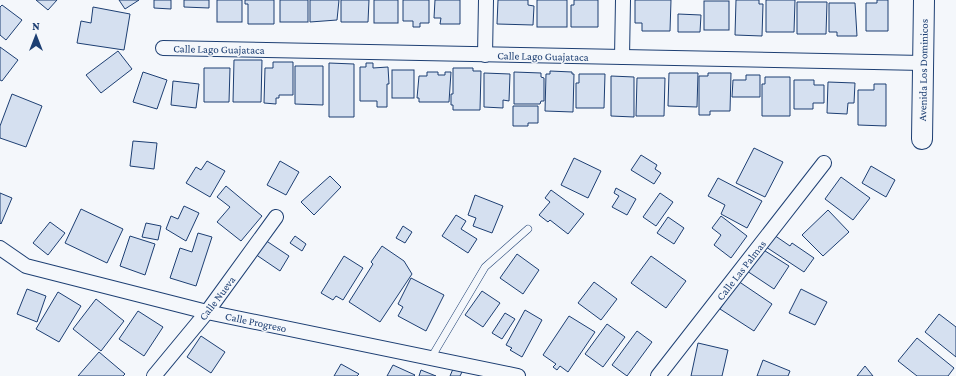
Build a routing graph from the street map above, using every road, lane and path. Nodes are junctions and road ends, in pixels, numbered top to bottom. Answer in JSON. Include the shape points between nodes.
{"nodes":[{"id":1,"x":486,"y":0,"type":"edge"},
{"id":2,"x":623,"y":0,"type":"edge"},
{"id":3,"x":924,"y":0,"type":"edge"},
{"id":4,"x":162,"y":48,"type":"dead end"},
{"id":5,"x":485,"y":55,"type":"junction"},
{"id":6,"x":622,"y":57,"type":"junction"},
{"id":7,"x":923,"y":64,"type":"junction"},
{"id":8,"x":922,"y":139,"type":"dead end"},
{"id":9,"x":824,"y":163,"type":"dead end"},
{"id":10,"x":276,"y":217,"type":"dead end"},
{"id":11,"x":528,"y":229,"type":"dead end"},
{"id":12,"x":0,"y":248,"type":"edge"},
{"id":13,"x":207,"y":312,"type":"junction"},
{"id":14,"x":432,"y":358,"type":"junction"},
{"id":15,"x":154,"y":376,"type":"edge"},
{"id":16,"x":518,"y":376,"type":"edge"},
{"id":17,"x":658,"y":376,"type":"edge"}],
"edges":[{"from":1,"to":5,"type":"street"},
{"from":2,"to":6,"type":"street"},
{"from":3,"to":7,"type":"street","name":"Avenida Los Dominicos"},
{"from":4,"to":5,"type":"street","name":"Calle Lago Guajataca"},
{"from":5,"to":6,"type":"street","name":"Calle Lago Guajataca"},
{"from":6,"to":7,"type":"street","name":"Calle Lago Guajataca"},
{"from":7,"to":8,"type":"street","name":"Avenida Los Dominicos"},
{"from":9,"to":17,"type":"street","name":"Calle Las Palmas"},
{"from":10,"to":13,"type":"street","name":"Calle Nueva"},
{"from":11,"to":14,"type":"lane","via":[[485,267]]},
{"from":12,"to":13,"type":"street","name":"Calle Progreso","via":[[26,266]]},
{"from":13,"to":14,"type":"street","name":"Calle Progreso"},
{"from":13,"to":15,"type":"street","name":"Calle Nueva"},
{"from":14,"to":16,"type":"street","name":"Calle Progreso"}]}
